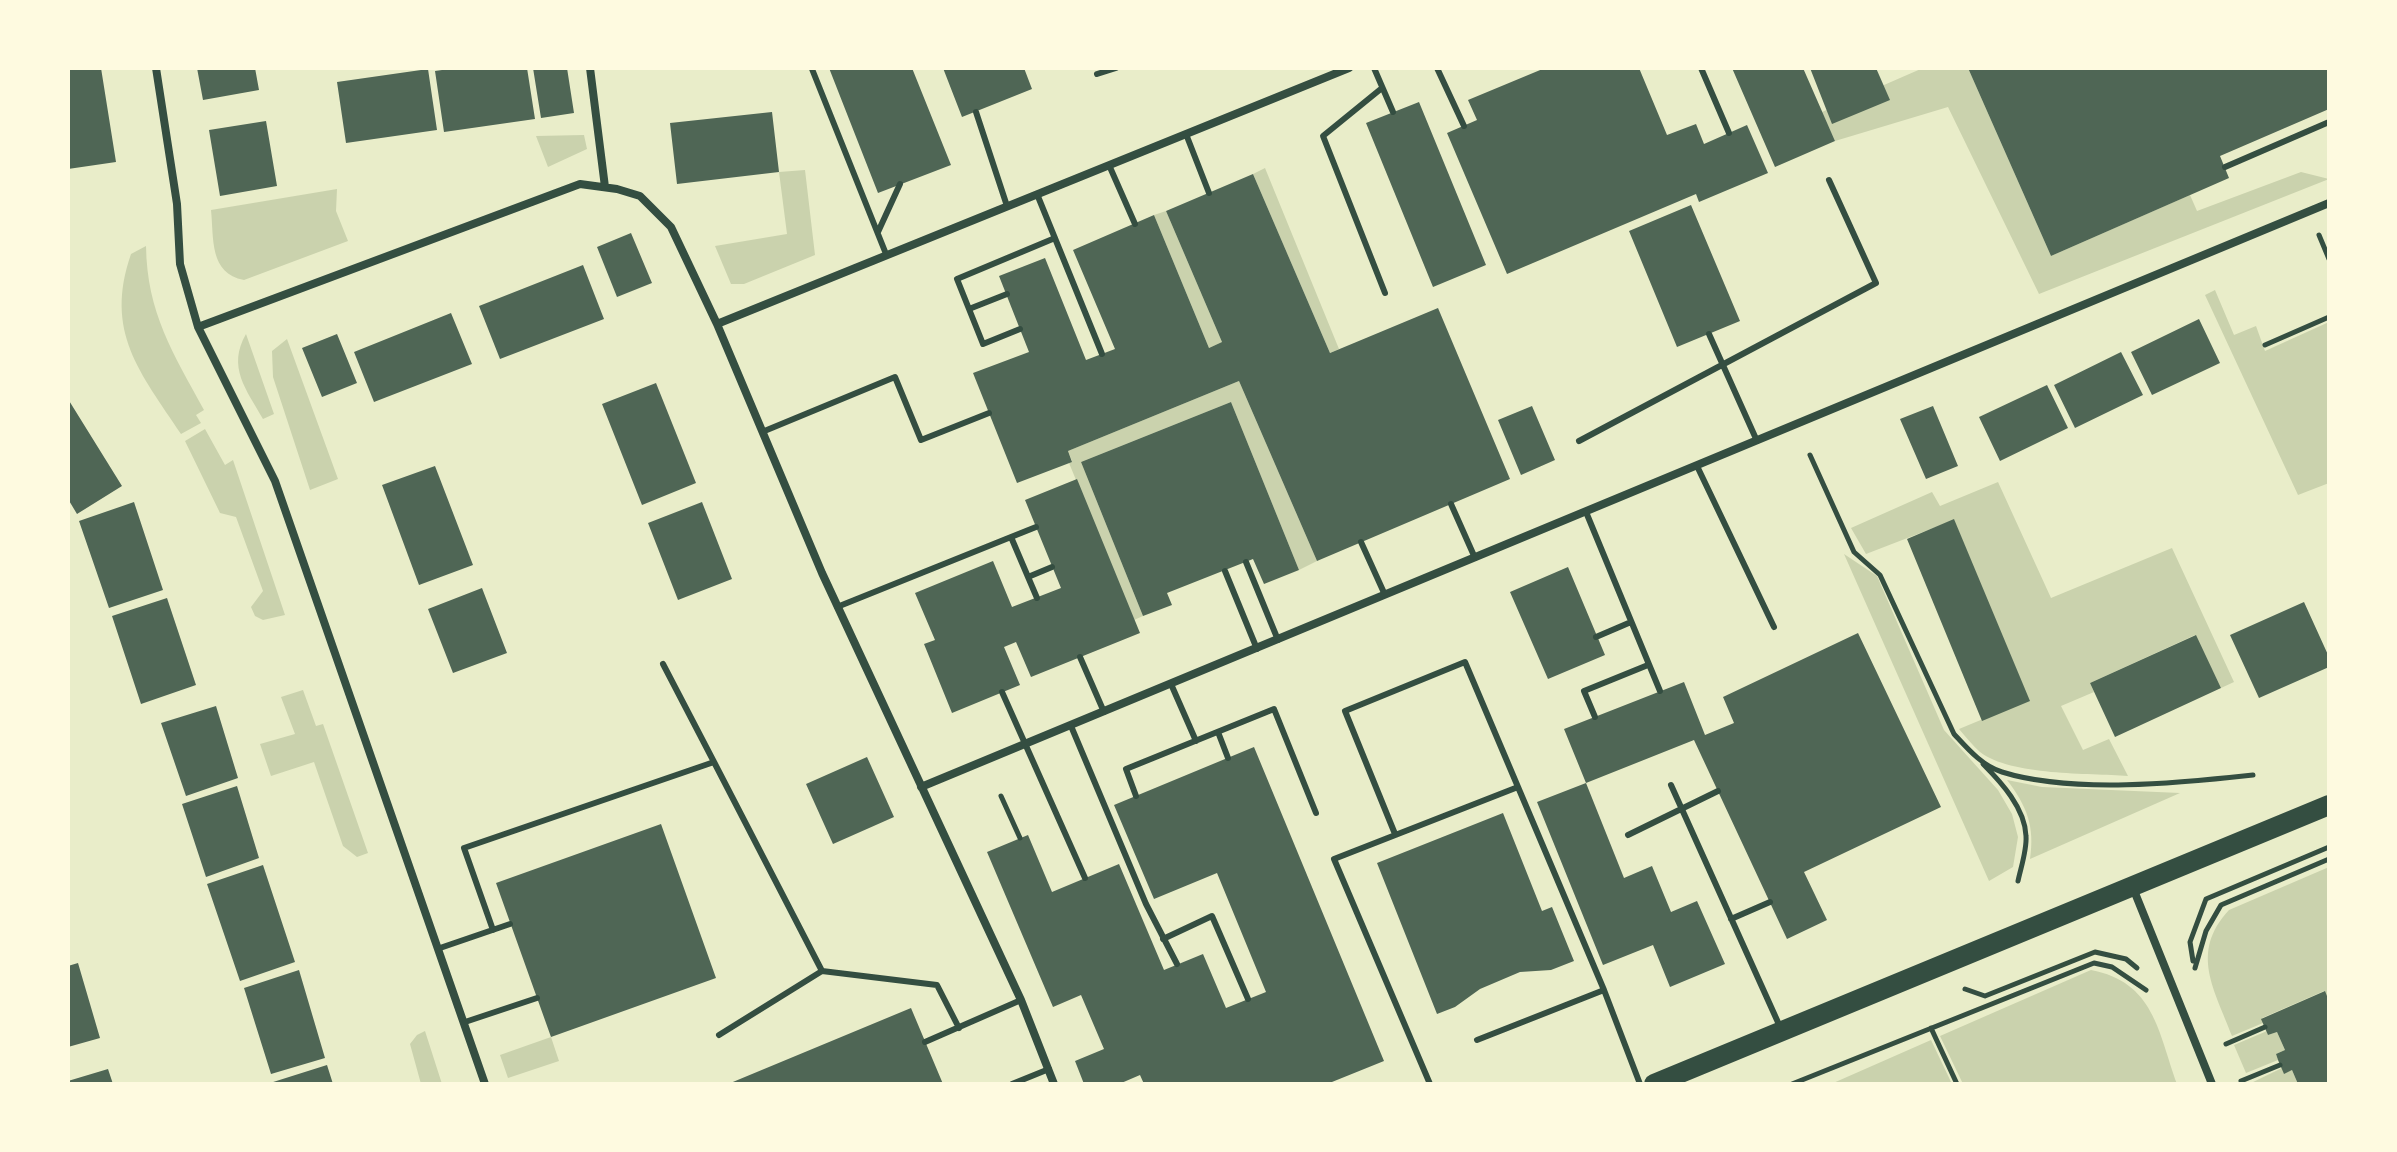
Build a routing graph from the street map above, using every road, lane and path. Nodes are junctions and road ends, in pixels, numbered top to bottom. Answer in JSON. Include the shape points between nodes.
{"nodes":[{"id":1,"x":156,"y":68,"type":"edge"},
{"id":2,"x":590,"y":68,"type":"edge"},
{"id":3,"x":1116,"y":68,"type":"edge"},
{"id":4,"x":1348,"y":68,"type":"edge"},
{"id":5,"x":1374,"y":68,"type":"edge"},
{"id":6,"x":1437,"y":68,"type":"edge"},
{"id":7,"x":1701,"y":68,"type":"edge"},
{"id":8,"x":812,"y":69,"type":"edge"},
{"id":9,"x":1097,"y":74,"type":"dead end"},
{"id":10,"x":1382,"y":88,"type":"junction"},
{"id":11,"x":976,"y":112,"type":"dead end"},
{"id":12,"x":1393,"y":112,"type":"dead end"},
{"id":13,"x":2329,"y":122,"type":"edge"},
{"id":14,"x":1464,"y":126,"type":"dead end"},
{"id":15,"x":1729,"y":133,"type":"dead end"},
{"id":16,"x":1186,"y":134,"type":"junction"},
{"id":17,"x":1109,"y":165,"type":"junction"},
{"id":18,"x":2225,"y":167,"type":"dead end"},
{"id":19,"x":1829,"y":180,"type":"dead end"},
{"id":20,"x":900,"y":184,"type":"dead end"},
{"id":21,"x":605,"y":187,"type":"junction"},
{"id":22,"x":1209,"y":193,"type":"dead end"},
{"id":23,"x":1037,"y":194,"type":"junction"},
{"id":24,"x":2329,"y":203,"type":"edge"},
{"id":25,"x":1007,"y":206,"type":"junction"},
{"id":26,"x":1135,"y":224,"type":"dead end"},
{"id":27,"x":878,"y":233,"type":"junction"},
{"id":28,"x":1055,"y":238,"type":"junction"},
{"id":29,"x":886,"y":254,"type":"junction"},
{"id":30,"x":1385,"y":293,"type":"dead end"},
{"id":31,"x":1007,"y":294,"type":"dead end"},
{"id":32,"x":969,"y":309,"type":"junction"},
{"id":33,"x":2329,"y":317,"type":"edge"},
{"id":34,"x":717,"y":324,"type":"junction"},
{"id":35,"x":198,"y":327,"type":"junction"},
{"id":36,"x":1020,"y":329,"type":"dead end"},
{"id":37,"x":1709,"y":334,"type":"dead end"},
{"id":38,"x":2265,"y":345,"type":"dead end"},
{"id":39,"x":1102,"y":354,"type":"dead end"},
{"id":40,"x":1723,"y":365,"type":"junction"},
{"id":41,"x":989,"y":413,"type":"dead end"},
{"id":42,"x":762,"y":432,"type":"junction"},
{"id":43,"x":1579,"y":441,"type":"dead end"},
{"id":44,"x":1757,"y":441,"type":"junction"},
{"id":45,"x":1810,"y":455,"type":"dead end"},
{"id":46,"x":1697,"y":466,"type":"junction"},
{"id":47,"x":1451,"y":504,"type":"dead end"},
{"id":48,"x":1586,"y":512,"type":"junction"},
{"id":49,"x":1036,"y":527,"type":"dead end"},
{"id":50,"x":1011,"y":537,"type":"junction"},
{"id":51,"x":1361,"y":542,"type":"dead end"},
{"id":52,"x":1475,"y":558,"type":"junction"},
{"id":53,"x":1246,"y":562,"type":"dead end"},
{"id":54,"x":1052,"y":567,"type":"dead end"},
{"id":55,"x":1225,"y":571,"type":"dead end"},
{"id":56,"x":1028,"y":577,"type":"junction"},
{"id":57,"x":1385,"y":595,"type":"junction"},
{"id":58,"x":1037,"y":598,"type":"dead end"},
{"id":59,"x":837,"y":607,"type":"junction"},
{"id":60,"x":1631,"y":622,"type":"junction"},
{"id":61,"x":1774,"y":627,"type":"dead end"},
{"id":62,"x":1596,"y":637,"type":"dead end"},
{"id":63,"x":1278,"y":640,"type":"junction"},
{"id":64,"x":1257,"y":649,"type":"junction"},
{"id":65,"x":1080,"y":657,"type":"dead end"},
{"id":66,"x":663,"y":664,"type":"dead end"},
{"id":67,"x":1648,"y":665,"type":"junction"},
{"id":68,"x":1171,"y":684,"type":"junction"},
{"id":69,"x":1660,"y":691,"type":"dead end"},
{"id":70,"x":1002,"y":692,"type":"dead end"},
{"id":71,"x":1104,"y":712,"type":"junction"},
{"id":72,"x":1595,"y":717,"type":"dead end"},
{"id":73,"x":1071,"y":726,"type":"junction"},
{"id":74,"x":1218,"y":732,"type":"junction"},
{"id":75,"x":1196,"y":741,"type":"junction"},
{"id":76,"x":1027,"y":744,"type":"junction"},
{"id":77,"x":1973,"y":755,"type":"junction"},
{"id":78,"x":1228,"y":758,"type":"dead end"},
{"id":79,"x":714,"y":762,"type":"junction"},
{"id":80,"x":2253,"y":775,"type":"dead end"},
{"id":81,"x":1671,"y":785,"type":"dead end"},
{"id":82,"x":921,"y":787,"type":"junction"},
{"id":83,"x":1518,"y":787,"type":"junction"},
{"id":84,"x":1718,"y":791,"type":"dead end"},
{"id":85,"x":1001,"y":796,"type":"dead end"},
{"id":86,"x":1136,"y":796,"type":"dead end"},
{"id":87,"x":2329,"y":805,"type":"edge"},
{"id":88,"x":1681,"y":809,"type":"junction"},
{"id":89,"x":1316,"y":813,"type":"dead end"},
{"id":90,"x":1395,"y":834,"type":"junction"},
{"id":91,"x":1628,"y":835,"type":"dead end"},
{"id":92,"x":1020,"y":838,"type":"dead end"},
{"id":93,"x":2329,"y":847,"type":"edge"},
{"id":94,"x":2329,"y":859,"type":"edge"},
{"id":95,"x":1085,"y":878,"type":"dead end"},
{"id":96,"x":2018,"y":881,"type":"dead end"},
{"id":97,"x":2132,"y":885,"type":"junction"},
{"id":98,"x":1770,"y":902,"type":"dead end"},
{"id":99,"x":1731,"y":919,"type":"junction"},
{"id":100,"x":510,"y":924,"type":"dead end"},
{"id":101,"x":493,"y":930,"type":"junction"},
{"id":102,"x":1163,"y":939,"type":"junction"},
{"id":103,"x":440,"y":948,"type":"junction"},
{"id":104,"x":1177,"y":964,"type":"dead end"},
{"id":105,"x":2193,"y":964,"type":"junction"},
{"id":106,"x":822,"y":971,"type":"junction"},
{"id":107,"x":2145,"y":973,"type":"dead end"},
{"id":108,"x":2199,"y":977,"type":"dead end"},
{"id":109,"x":1961,"y":988,"type":"dead end"},
{"id":110,"x":1604,"y":990,"type":"junction"},
{"id":111,"x":2147,"y":992,"type":"dead end"},
{"id":112,"x":537,"y":998,"type":"dead end"},
{"id":113,"x":1248,"y":999,"type":"dead end"},
{"id":114,"x":1021,"y":1000,"type":"junction"},
{"id":115,"x":465,"y":1022,"type":"junction"},
{"id":116,"x":2265,"y":1027,"type":"dead end"},
{"id":117,"x":959,"y":1028,"type":"junction"},
{"id":118,"x":1931,"y":1028,"type":"junction"},
{"id":119,"x":1781,"y":1029,"type":"junction"},
{"id":120,"x":2220,"y":1031,"type":"dead end"},
{"id":121,"x":719,"y":1035,"type":"dead end"},
{"id":122,"x":1477,"y":1040,"type":"dead end"},
{"id":123,"x":925,"y":1042,"type":"dead end"},
{"id":124,"x":2226,"y":1044,"type":"junction"},
{"id":125,"x":2231,"y":1056,"type":"dead end"},
{"id":126,"x":2280,"y":1065,"type":"dead end"},
{"id":127,"x":1050,"y":1069,"type":"junction"},
{"id":128,"x":2236,"y":1069,"type":"dead end"},
{"id":129,"x":2241,"y":1083,"type":"edge"},
{"id":130,"x":485,"y":1084,"type":"edge"},
{"id":131,"x":1012,"y":1084,"type":"edge"},
{"id":132,"x":1054,"y":1084,"type":"edge"},
{"id":133,"x":1430,"y":1084,"type":"edge"},
{"id":134,"x":1640,"y":1084,"type":"edge"},
{"id":135,"x":1654,"y":1084,"type":"edge"},
{"id":136,"x":1792,"y":1084,"type":"edge"},
{"id":137,"x":1957,"y":1084,"type":"edge"},
{"id":138,"x":2212,"y":1084,"type":"edge"}],
"edges":[{"from":1,"to":35,"type":"street","via":[[177,204],[180,264]]},
{"from":2,"to":21,"type":"street"},
{"from":3,"to":9,"type":"lane"},
{"from":4,"to":16,"type":"street"},
{"from":5,"to":10,"type":"lane"},
{"from":6,"to":14,"type":"lane"},
{"from":7,"to":15,"type":"lane"},
{"from":8,"to":27,"type":"lane"},
{"from":10,"to":12,"type":"lane"},
{"from":10,"to":30,"type":"lane","via":[[1323,136]]},
{"from":11,"to":25,"type":"lane"},
{"from":13,"to":18,"type":"lane"},
{"from":16,"to":17,"type":"street"},
{"from":16,"to":22,"type":"lane"},
{"from":17,"to":23,"type":"street"},
{"from":17,"to":26,"type":"lane"},
{"from":19,"to":40,"type":"lane","via":[[1876,283]]},
{"from":20,"to":27,"type":"lane"},
{"from":21,"to":34,"type":"street","via":[[640,196],[671,227]]},
{"from":21,"to":35,"type":"street","via":[[580,184]]},
{"from":23,"to":25,"type":"street"},
{"from":23,"to":28,"type":"lane"},
{"from":24,"to":44,"type":"street"},
{"from":25,"to":29,"type":"street"},
{"from":27,"to":29,"type":"lane"},
{"from":28,"to":32,"type":"lane","via":[[957,279]]},
{"from":28,"to":39,"type":"lane"},
{"from":29,"to":34,"type":"street"},
{"from":31,"to":32,"type":"lane"},
{"from":32,"to":36,"type":"lane","via":[[983,344]]},
{"from":33,"to":38,"type":"path"},
{"from":34,"to":42,"type":"street"},
{"from":35,"to":103,"type":"street","via":[[275,481]]},
{"from":37,"to":40,"type":"lane"},
{"from":40,"to":43,"type":"lane"},
{"from":40,"to":44,"type":"lane"},
{"from":41,"to":42,"type":"lane","via":[[921,440],[895,377]]},
{"from":42,"to":59,"type":"street"},
{"from":44,"to":46,"type":"street"},
{"from":45,"to":77,"type":"path","via":[[1854,552],[1880,575],[1954,734]]},
{"from":46,"to":48,"type":"street"},
{"from":46,"to":61,"type":"lane"},
{"from":47,"to":52,"type":"lane"},
{"from":48,"to":52,"type":"street"},
{"from":48,"to":60,"type":"lane"},
{"from":49,"to":50,"type":"lane"},
{"from":50,"to":56,"type":"lane"},
{"from":50,"to":59,"type":"lane"},
{"from":51,"to":57,"type":"lane"},
{"from":52,"to":57,"type":"street"},
{"from":53,"to":63,"type":"lane"},
{"from":54,"to":56,"type":"lane"},
{"from":55,"to":64,"type":"lane"},
{"from":56,"to":58,"type":"lane"},
{"from":57,"to":63,"type":"street"},
{"from":59,"to":82,"type":"street"},
{"from":60,"to":62,"type":"lane"},
{"from":60,"to":67,"type":"lane"},
{"from":63,"to":64,"type":"street"},
{"from":64,"to":68,"type":"street"},
{"from":65,"to":71,"type":"lane"},
{"from":66,"to":79,"type":"lane"},
{"from":67,"to":69,"type":"lane"},
{"from":67,"to":72,"type":"lane","via":[[1584,691]]},
{"from":68,"to":71,"type":"street"},
{"from":68,"to":75,"type":"lane"},
{"from":70,"to":76,"type":"lane"},
{"from":71,"to":73,"type":"street"},
{"from":73,"to":76,"type":"street"},
{"from":73,"to":102,"type":"lane"},
{"from":74,"to":75,"type":"lane"},
{"from":74,"to":78,"type":"lane"},
{"from":74,"to":89,"type":"lane","via":[[1274,709]]},
{"from":75,"to":86,"type":"lane","via":[[1126,769]]},
{"from":76,"to":82,"type":"street"},
{"from":76,"to":95,"type":"lane"},
{"from":77,"to":80,"type":"path","via":[[1999,771],[2053,782],[2187,782]]},
{"from":77,"to":96,"type":"path","via":[[2000,781],[2018,809],[2026,835]]},
{"from":79,"to":101,"type":"lane","via":[[464,848]]},
{"from":79,"to":106,"type":"lane"},
{"from":81,"to":88,"type":"lane"},
{"from":82,"to":114,"type":"street"},
{"from":83,"to":90,"type":"lane"},
{"from":83,"to":90,"type":"lane","via":[[1465,662],[1345,711]]},
{"from":83,"to":110,"type":"lane"},
{"from":84,"to":88,"type":"lane"},
{"from":85,"to":92,"type":"path"},
{"from":87,"to":97,"type":"main road"},
{"from":88,"to":91,"type":"lane"},
{"from":88,"to":99,"type":"lane"},
{"from":90,"to":133,"type":"lane","via":[[1334,859]]},
{"from":93,"to":105,"type":"path","via":[[2206,899],[2190,942]]},
{"from":94,"to":105,"type":"path","via":[[2221,905]]},
{"from":97,"to":119,"type":"main road"},
{"from":97,"to":138,"type":"street"},
{"from":98,"to":99,"type":"lane"},
{"from":99,"to":119,"type":"lane"},
{"from":100,"to":101,"type":"lane"},
{"from":101,"to":103,"type":"lane"},
{"from":102,"to":104,"type":"lane"},
{"from":102,"to":113,"type":"lane","via":[[1212,916]]},
{"from":103,"to":115,"type":"street"},
{"from":105,"to":108,"type":"path"},
{"from":106,"to":117,"type":"lane","via":[[937,985]]},
{"from":106,"to":121,"type":"lane"},
{"from":107,"to":109,"type":"path","via":[[2126,959],[2095,952],[1985,996]]},
{"from":110,"to":122,"type":"lane"},
{"from":110,"to":134,"type":"lane"},
{"from":111,"to":118,"type":"path","via":[[2112,967],[2094,963]]},
{"from":112,"to":115,"type":"lane"},
{"from":114,"to":117,"type":"lane"},
{"from":114,"to":127,"type":"street"},
{"from":115,"to":130,"type":"street"},
{"from":116,"to":124,"type":"path"},
{"from":117,"to":123,"type":"lane"},
{"from":118,"to":136,"type":"path"},
{"from":118,"to":137,"type":"path"},
{"from":119,"to":135,"type":"main road"},
{"from":120,"to":124,"type":"path"},
{"from":124,"to":125,"type":"path"},
{"from":126,"to":129,"type":"path"},
{"from":127,"to":131,"type":"lane"},
{"from":127,"to":132,"type":"street"},
{"from":128,"to":129,"type":"path"}]}
